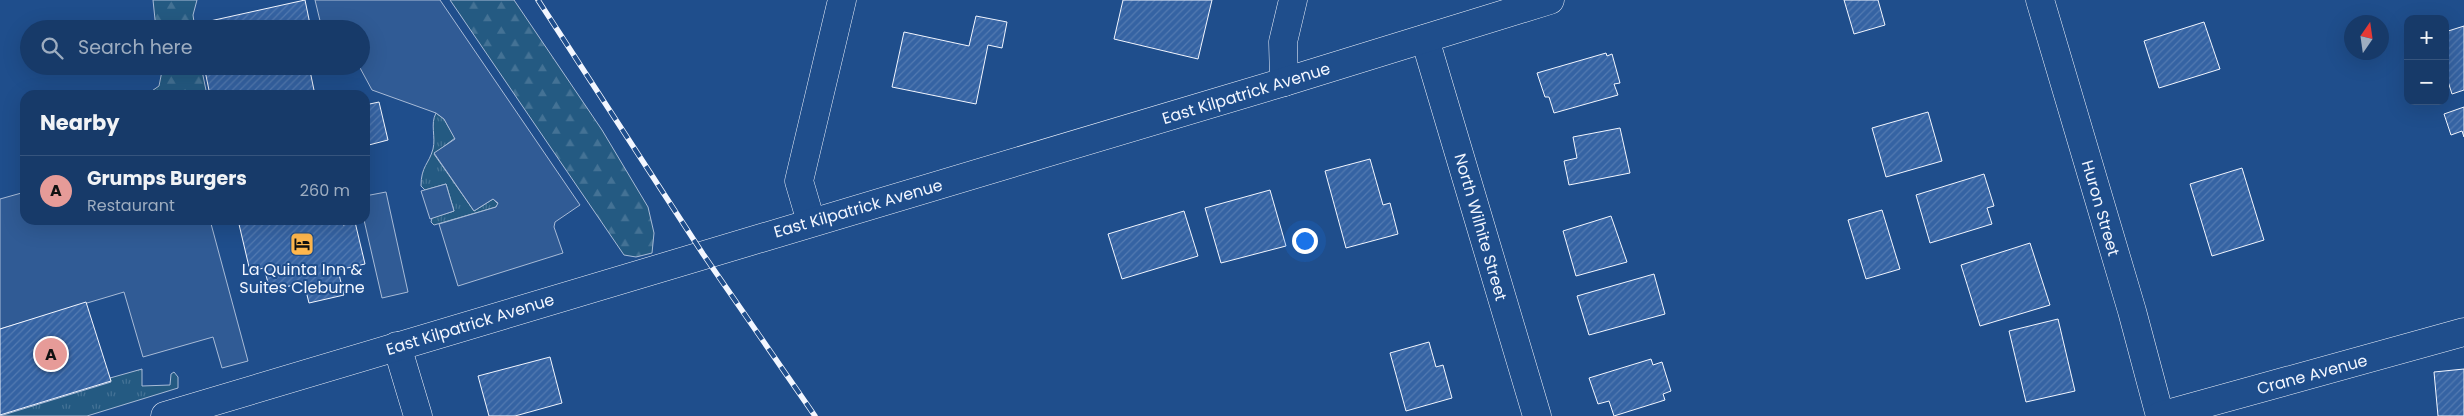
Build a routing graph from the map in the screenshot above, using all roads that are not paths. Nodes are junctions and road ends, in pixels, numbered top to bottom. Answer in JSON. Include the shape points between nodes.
{"nodes":[{"id":1,"x":842,"y":0,"type":"edge"},
{"id":2,"x":1293,"y":0,"type":"edge"},
{"id":3,"x":1550,"y":0,"type":"edge"},
{"id":4,"x":2040,"y":0,"type":"edge"},
{"id":5,"x":1425,"y":38,"type":"junction"},
{"id":6,"x":1284,"y":82,"type":"junction"},
{"id":7,"x":811,"y":222,"type":"junction"},
{"id":8,"x":2464,"y":332,"type":"edge"},
{"id":9,"x":397,"y":346,"type":"junction"},
{"id":10,"x":165,"y":416,"type":"edge"},
{"id":11,"x":418,"y":416,"type":"edge"},
{"id":12,"x":1537,"y":416,"type":"edge"},
{"id":13,"x":2160,"y":416,"type":"edge"}],
"edges":[{"from":1,"to":7,"type":"street","via":[[799,182]]},
{"from":2,"to":6,"type":"street","via":[[1283,42]]},
{"from":3,"to":5,"type":"street","name":"East Kilpatrick Avenue"},
{"from":4,"to":13,"type":"street","name":"Huron Street"},
{"from":5,"to":6,"type":"street","name":"East Kilpatrick Avenue"},
{"from":5,"to":12,"type":"street","name":"North Wilhite Street"},
{"from":6,"to":7,"type":"street","name":"East Kilpatrick Avenue"},
{"from":7,"to":9,"type":"street","name":"East Kilpatrick Avenue"},
{"from":8,"to":13,"type":"street","name":"Crane Avenue"},
{"from":9,"to":10,"type":"street","name":"East Kilpatrick Avenue"},
{"from":9,"to":11,"type":"street"}]}
